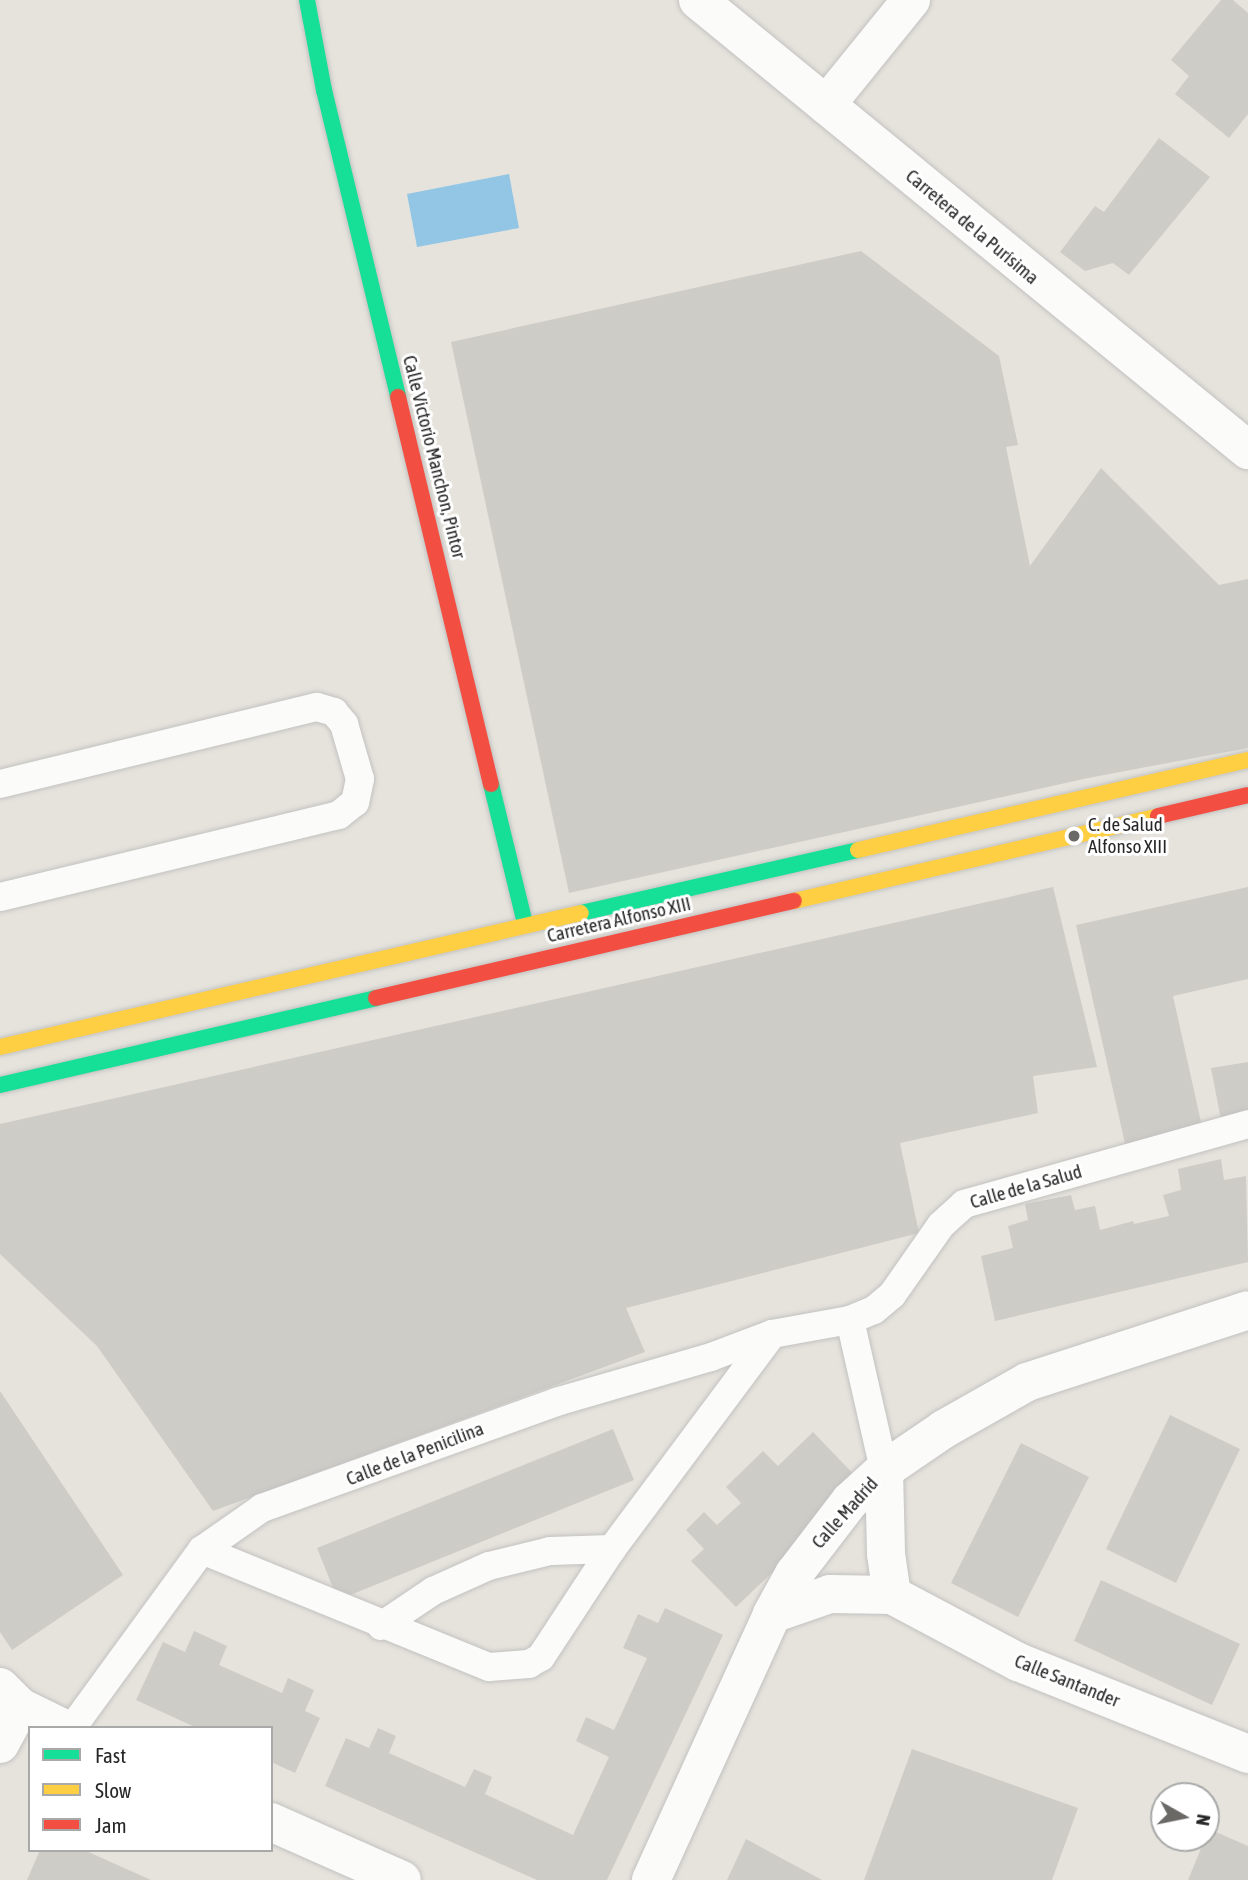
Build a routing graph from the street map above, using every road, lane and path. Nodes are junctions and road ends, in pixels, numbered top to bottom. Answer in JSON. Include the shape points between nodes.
{"nodes":[{"id":1,"x":307,"y":0,"type":"edge"},
{"id":2,"x":698,"y":0,"type":"edge"},
{"id":3,"x":911,"y":0,"type":"edge"},
{"id":4,"x":826,"y":105,"type":"junction"},
{"id":5,"x":1248,"y":450,"type":"edge"},
{"id":6,"x":1248,"y":760,"type":"edge"},
{"id":7,"x":0,"y":784,"type":"edge"},
{"id":8,"x":1248,"y":795,"type":"edge"},
{"id":9,"x":0,"y":897,"type":"edge"},
{"id":10,"x":525,"y":923,"type":"junction"},
{"id":11,"x":0,"y":1047,"type":"edge"},
{"id":12,"x":0,"y":1085,"type":"edge"},
{"id":13,"x":1248,"y":1124,"type":"edge"},
{"id":14,"x":1248,"y":1310,"type":"edge"},
{"id":15,"x":850,"y":1320,"type":"junction"},
{"id":16,"x":772,"y":1334,"type":"junction"},
{"id":17,"x":884,"y":1470,"type":"junction"},
{"id":18,"x":612,"y":1549,"type":"junction"},
{"id":19,"x":202,"y":1550,"type":"junction"},
{"id":20,"x":892,"y":1595,"type":"junction"},
{"id":21,"x":772,"y":1614,"type":"junction"},
{"id":22,"x":381,"y":1626,"type":"junction"},
{"id":23,"x":10,"y":1697,"type":"edge"},
{"id":24,"x":60,"y":1726,"type":"edge"},
{"id":25,"x":73,"y":1726,"type":"edge"},
{"id":26,"x":0,"y":1744,"type":"edge"},
{"id":27,"x":1248,"y":1754,"type":"edge"},
{"id":28,"x":273,"y":1823,"type":"edge"},
{"id":29,"x":401,"y":1880,"type":"edge"},
{"id":30,"x":651,"y":1880,"type":"edge"}],
"edges":[{"from":1,"to":10,"type":"street","name":"Calle Victorio Manchon, Pintor","via":[[324,90]]},
{"from":2,"to":4,"type":"street","name":"Carretera de la Purísima"},
{"from":3,"to":4,"type":"street"},
{"from":4,"to":5,"type":"street","name":"Carretera de la Purísima"},
{"from":6,"to":10,"type":"street","name":"Carretera Alfonso XIII"},
{"from":7,"to":9,"type":"lane","via":[[317,708],[334,712],[344,724],[360,779],[355,802],[339,815]]},
{"from":8,"to":12,"type":"street","name":"Carretera Alfonso XIII"},
{"from":10,"to":11,"type":"street","name":"Carretera Alfonso XIII"},
{"from":13,"to":15,"type":"lane","name":"Calle de la Salud","via":[[964,1204],[942,1225],[892,1295],[874,1310]]},
{"from":14,"to":17,"type":"street","name":"Calle Madrid","via":[[1027,1381]]},
{"from":15,"to":16,"type":"lane","name":"Calle de la Penicilina"},
{"from":15,"to":17,"type":"lane"},
{"from":16,"to":18,"type":"lane"},
{"from":16,"to":19,"type":"lane","name":"Calle de la Penicilina","via":[[556,1402],[262,1508]]},
{"from":17,"to":20,"type":"street","via":[[885,1544]]},
{"from":17,"to":21,"type":"street","name":"Calle Madrid","via":[[821,1536]]},
{"from":18,"to":22,"type":"lane","via":[[550,1551],[489,1566],[433,1591]]},
{"from":18,"to":22,"type":"lane","via":[[551,1644],[529,1664],[489,1667]]},
{"from":19,"to":22,"type":"lane"},
{"from":19,"to":25,"type":"lane","name":"Calle de la Penicilina"},
{"from":20,"to":21,"type":"street","name":"Calle Santander","via":[[831,1594]]},
{"from":20,"to":27,"type":"street","name":"Calle Santander","via":[[1018,1662]]},
{"from":21,"to":30,"type":"street","name":"Calle Madrid"},
{"from":23,"to":24,"type":"street"},
{"from":23,"to":26,"type":"street"},
{"from":28,"to":29,"type":"street"}]}
